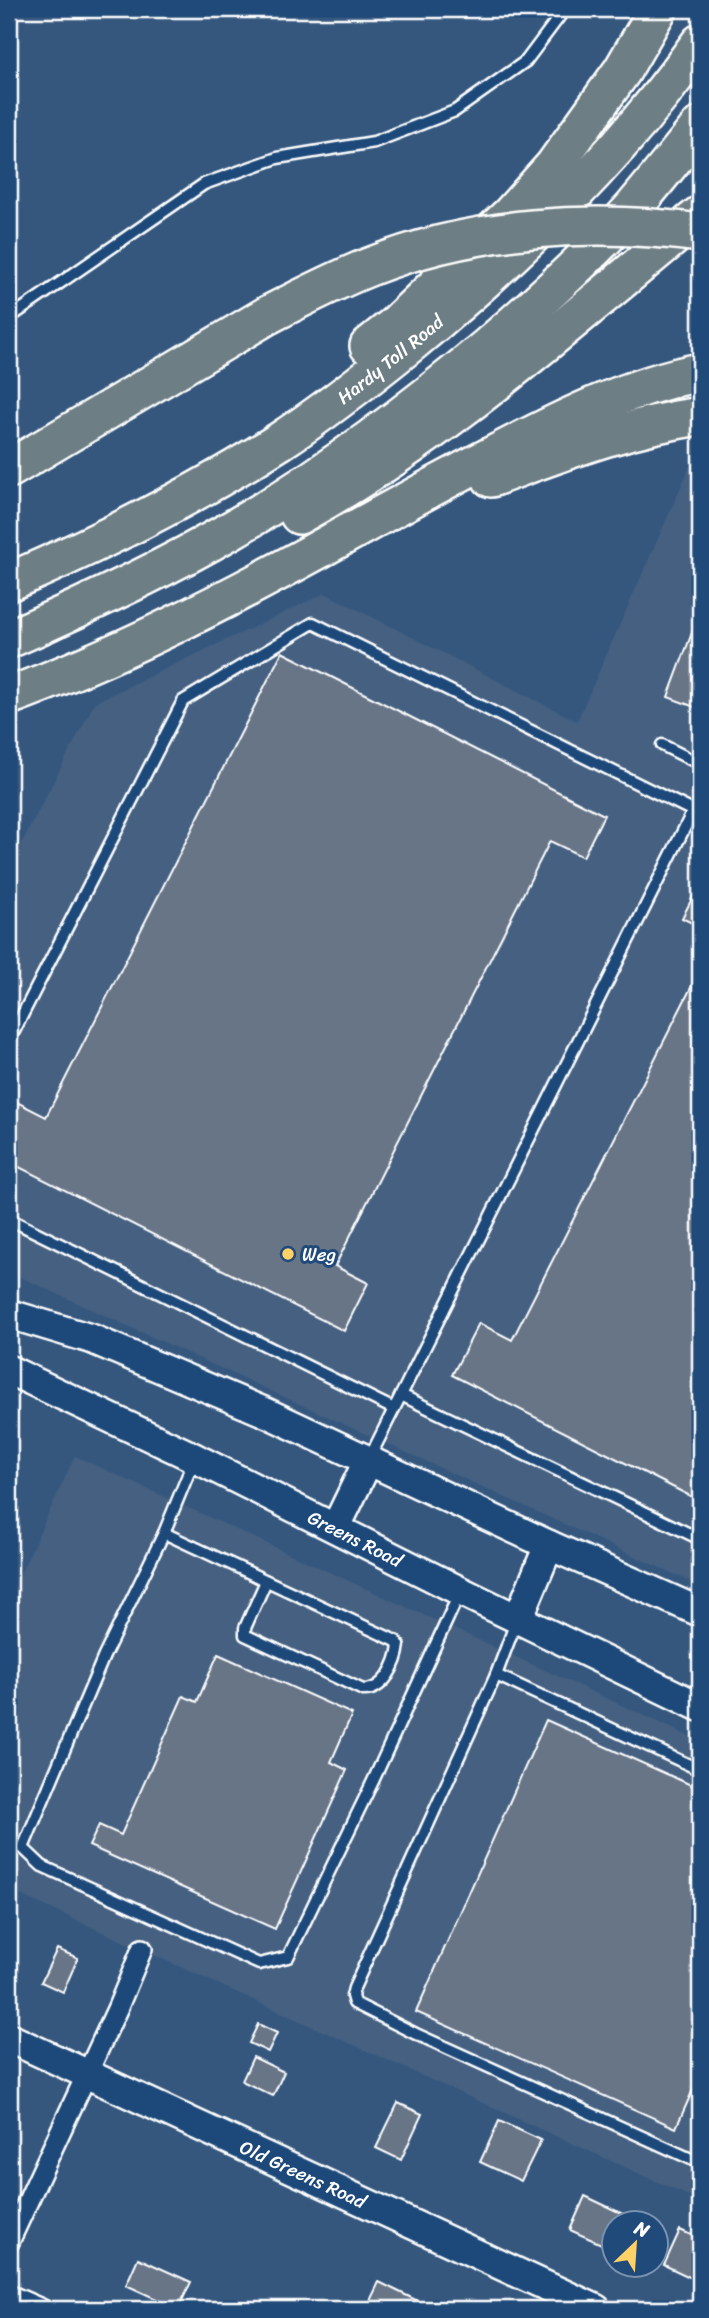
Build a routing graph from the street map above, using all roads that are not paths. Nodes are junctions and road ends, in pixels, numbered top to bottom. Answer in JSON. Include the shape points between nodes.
{"nodes":[{"id":1,"x":565,"y":9,"type":"edge"},
{"id":2,"x":658,"y":9,"type":"edge"},
{"id":3,"x":700,"y":43,"type":"edge"},
{"id":4,"x":700,"y":125,"type":"edge"},
{"id":5,"x":700,"y":215,"type":"edge"},
{"id":6,"x":700,"y":233,"type":"edge"},
{"id":7,"x":9,"y":318,"type":"edge"},
{"id":8,"x":700,"y":372,"type":"edge"},
{"id":9,"x":700,"y":416,"type":"edge"},
{"id":10,"x":9,"y":469,"type":"edge"},
{"id":11,"x":120,"y":530,"type":"junction"},
{"id":12,"x":316,"y":551,"type":"junction"},
{"id":13,"x":9,"y":582,"type":"edge"},
{"id":14,"x":108,"y":594,"type":"junction"},
{"id":15,"x":9,"y":639,"type":"edge"},
{"id":16,"x":9,"y":696,"type":"edge"},
{"id":17,"x":662,"y":745,"type":"dead end"},
{"id":18,"x":700,"y":764,"type":"edge"},
{"id":19,"x":696,"y":813,"type":"edge"},
{"id":20,"x":9,"y":1041,"type":"edge"},
{"id":21,"x":9,"y":1219,"type":"edge"},
{"id":22,"x":9,"y":1303,"type":"edge"},
{"id":23,"x":9,"y":1314,"type":"edge"},
{"id":24,"x":92,"y":1339,"type":"junction"},
{"id":25,"x":17,"y":1376,"type":"edge"},
{"id":26,"x":401,"y":1395,"type":"junction"},
{"id":27,"x":394,"y":1409,"type":"junction"},
{"id":28,"x":195,"y":1458,"type":"junction"},
{"id":29,"x":368,"y":1461,"type":"junction"},
{"id":30,"x":336,"y":1527,"type":"junction"},
{"id":31,"x":164,"y":1534,"type":"junction"},
{"id":32,"x":700,"y":1539,"type":"edge"},
{"id":33,"x":549,"y":1545,"type":"junction"},
{"id":34,"x":266,"y":1581,"type":"junction"},
{"id":35,"x":460,"y":1591,"type":"junction"},
{"id":36,"x":700,"y":1612,"type":"edge"},
{"id":37,"x":517,"y":1619,"type":"junction"},
{"id":38,"x":496,"y":1675,"type":"junction"},
{"id":39,"x":700,"y":1707,"type":"edge"},
{"id":40,"x":700,"y":1770,"type":"edge"},
{"id":41,"x":142,"y":1949,"type":"dead end"},
{"id":42,"x":9,"y":2038,"type":"edge"},
{"id":43,"x":88,"y":2073,"type":"junction"},
{"id":44,"x":700,"y":2163,"type":"edge"},
{"id":45,"x":9,"y":2242,"type":"edge"},
{"id":46,"x":9,"y":2295,"type":"edge"},
{"id":47,"x":41,"y":2309,"type":"edge"},
{"id":48,"x":596,"y":2309,"type":"edge"}],
"edges":[{"from":1,"to":7,"type":"lane","via":[[526,61],[455,111],[374,142],[277,158],[204,184]]},
{"from":2,"to":11,"type":"highway","via":[[591,118],[510,215],[349,363]]},
{"from":3,"to":11,"type":"highway","name":"Hardy Toll Road","via":[[638,122],[555,213],[449,313],[282,439]]},
{"from":4,"to":14,"type":"highway","via":[[632,209],[580,261],[531,309],[417,405],[233,529]]},
{"from":5,"to":14,"type":"highway","via":[[470,403],[360,480],[190,568]]},
{"from":6,"to":10,"type":"highway","bridge":true,"via":[[656,227],[525,230],[466,239],[371,266],[268,315]]},
{"from":8,"to":12,"type":"highway","via":[[646,386],[548,426]]},
{"from":9,"to":12,"type":"highway","via":[[601,437]]},
{"from":11,"to":13,"type":"highway","name":"Hardy Toll Road"},
{"from":12,"to":16,"type":"highway","via":[[132,645]]},
{"from":14,"to":15,"type":"highway"},
{"from":17,"to":18,"type":"lane"},
{"from":19,"to":20,"type":"lane","via":[[313,623],[183,701]]},
{"from":19,"to":26,"type":"lane"},
{"from":21,"to":27,"type":"lane"},
{"from":22,"to":24,"type":"main road"},
{"from":23,"to":24,"type":"main road"},
{"from":24,"to":29,"type":"main road"},
{"from":25,"to":28,"type":"main road","name":"Greens Road"},
{"from":26,"to":27,"type":"lane"},
{"from":26,"to":32,"type":"lane"},
{"from":27,"to":29,"type":"lane"},
{"from":28,"to":30,"type":"main road","name":"Greens Road"},
{"from":28,"to":31,"type":"lane"},
{"from":29,"to":30,"type":"main road"},
{"from":29,"to":33,"type":"main road"},
{"from":30,"to":35,"type":"main road","name":"Greens Road"},
{"from":31,"to":34,"type":"lane"},
{"from":31,"to":35,"type":"lane","via":[[104,1656],[23,1848],[42,1866],[259,1964],[288,1957]]},
{"from":33,"to":36,"type":"main road"},
{"from":33,"to":37,"type":"main road"},
{"from":34,"to":34,"type":"lane","via":[[396,1641],[398,1653],[383,1683],[363,1690],[245,1635]]},
{"from":35,"to":37,"type":"main road","name":"Greens Road"},
{"from":37,"to":38,"type":"lane"},
{"from":37,"to":39,"type":"main road","name":"Greens Road"},
{"from":38,"to":40,"type":"lane"},
{"from":38,"to":44,"type":"lane","via":[[354,1987],[354,2003]]},
{"from":41,"to":43,"type":"street"},
{"from":42,"to":43,"type":"main road","name":"Old Greens Road"},
{"from":43,"to":45,"type":"street"},
{"from":43,"to":48,"type":"main road","name":"Old Greens Road"},
{"from":46,"to":47,"type":"street"}]}
